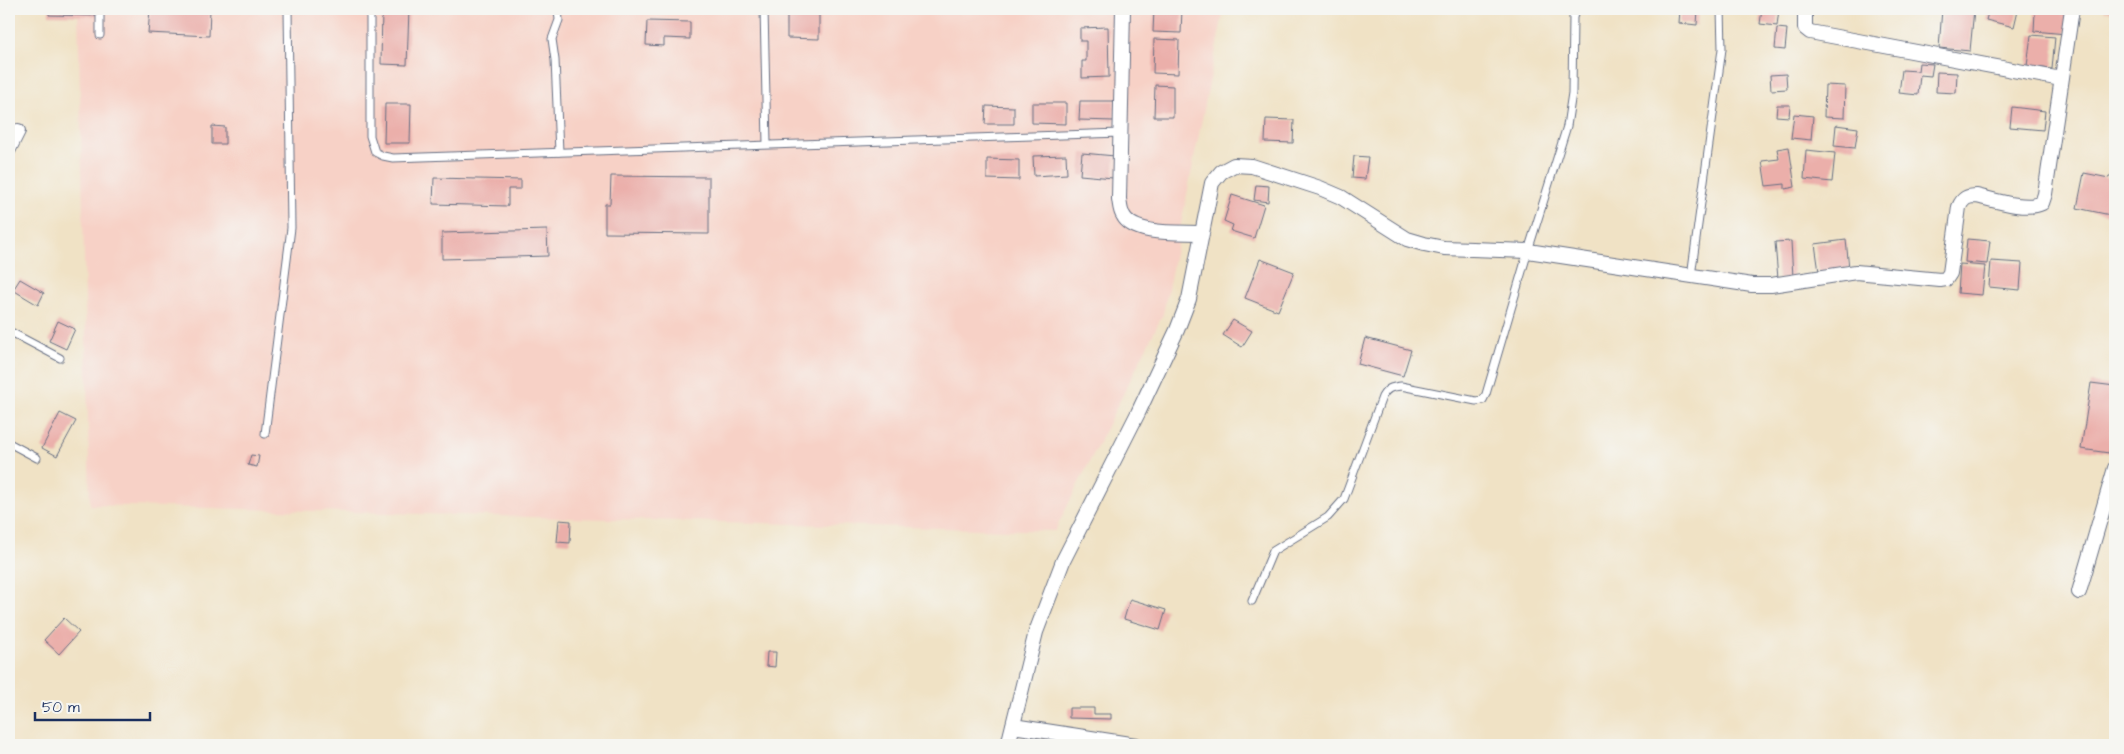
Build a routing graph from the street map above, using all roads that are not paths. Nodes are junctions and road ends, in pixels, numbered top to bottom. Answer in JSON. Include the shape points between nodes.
{"nodes":[{"id":1,"x":100,"y":9,"type":"edge"},
{"id":2,"x":288,"y":9,"type":"edge"},
{"id":3,"x":370,"y":9,"type":"edge"},
{"id":4,"x":558,"y":9,"type":"edge"},
{"id":5,"x":764,"y":9,"type":"edge"},
{"id":6,"x":1123,"y":9,"type":"edge"},
{"id":7,"x":1578,"y":9,"type":"edge"},
{"id":8,"x":1720,"y":9,"type":"edge"},
{"id":9,"x":1805,"y":9,"type":"edge"},
{"id":10,"x":2072,"y":9,"type":"edge"},
{"id":11,"x":100,"y":35,"type":"dead end"},
{"id":12,"x":2061,"y":79,"type":"junction"},
{"id":13,"x":18,"y":131,"type":"dead end"},
{"id":14,"x":1122,"y":133,"type":"junction"},
{"id":15,"x":767,"y":144,"type":"junction"},
{"id":16,"x":9,"y":149,"type":"edge"},
{"id":17,"x":558,"y":152,"type":"junction"},
{"id":18,"x":1201,"y":233,"type":"junction"},
{"id":19,"x":1528,"y":251,"type":"junction"},
{"id":20,"x":1691,"y":276,"type":"junction"},
{"id":21,"x":9,"y":331,"type":"edge"},
{"id":22,"x":60,"y":358,"type":"dead end"},
{"id":23,"x":265,"y":434,"type":"dead end"},
{"id":24,"x":9,"y":443,"type":"edge"},
{"id":25,"x":38,"y":458,"type":"dead end"},
{"id":26,"x":2115,"y":472,"type":"edge"},
{"id":27,"x":2079,"y":592,"type":"dead end"},
{"id":28,"x":1252,"y":602,"type":"dead end"},
{"id":29,"x":1013,"y":726,"type":"junction"},
{"id":30,"x":1008,"y":745,"type":"edge"},
{"id":31,"x":1136,"y":745,"type":"edge"}],
"edges":[{"from":1,"to":11,"type":"lane"},
{"from":2,"to":23,"type":"lane","via":[[291,228]]},
{"from":3,"to":17,"type":"lane","via":[[370,136],[375,152],[392,158]]},
{"from":4,"to":17,"type":"lane","via":[[559,20],[552,39]]},
{"from":5,"to":15,"type":"lane"},
{"from":6,"to":14,"type":"street"},
{"from":7,"to":19,"type":"lane","via":[[1573,17],[1572,93],[1567,126]]},
{"from":8,"to":20,"type":"lane","via":[[1722,49]]},
{"from":9,"to":12,"type":"street","via":[[1805,28],[1810,32]]},
{"from":10,"to":12,"type":"street"},
{"from":12,"to":20,"type":"street","via":[[2042,203],[2027,206],[1977,196],[1963,200],[1959,207],[1950,273],[1946,279],[1856,272],[1752,285]]},
{"from":13,"to":16,"type":"street"},
{"from":14,"to":15,"type":"lane"},
{"from":14,"to":18,"type":"street","via":[[1119,199],[1122,215],[1132,225],[1150,230]]},
{"from":15,"to":17,"type":"lane"},
{"from":18,"to":19,"type":"street","via":[[1212,184],[1221,172],[1234,166],[1252,166],[1341,197],[1407,239],[1444,248]]},
{"from":18,"to":29,"type":"street","via":[[1189,299],[1138,413],[1063,561],[1039,623]]},
{"from":19,"to":20,"type":"street"},
{"from":19,"to":28,"type":"lane","via":[[1483,400],[1468,401],[1401,386],[1386,390],[1344,499],[1328,517],[1273,551]]},
{"from":21,"to":22,"type":"lane"},
{"from":24,"to":25,"type":"lane"},
{"from":26,"to":27,"type":"street"},
{"from":29,"to":30,"type":"street"},
{"from":29,"to":31,"type":"street"}]}
